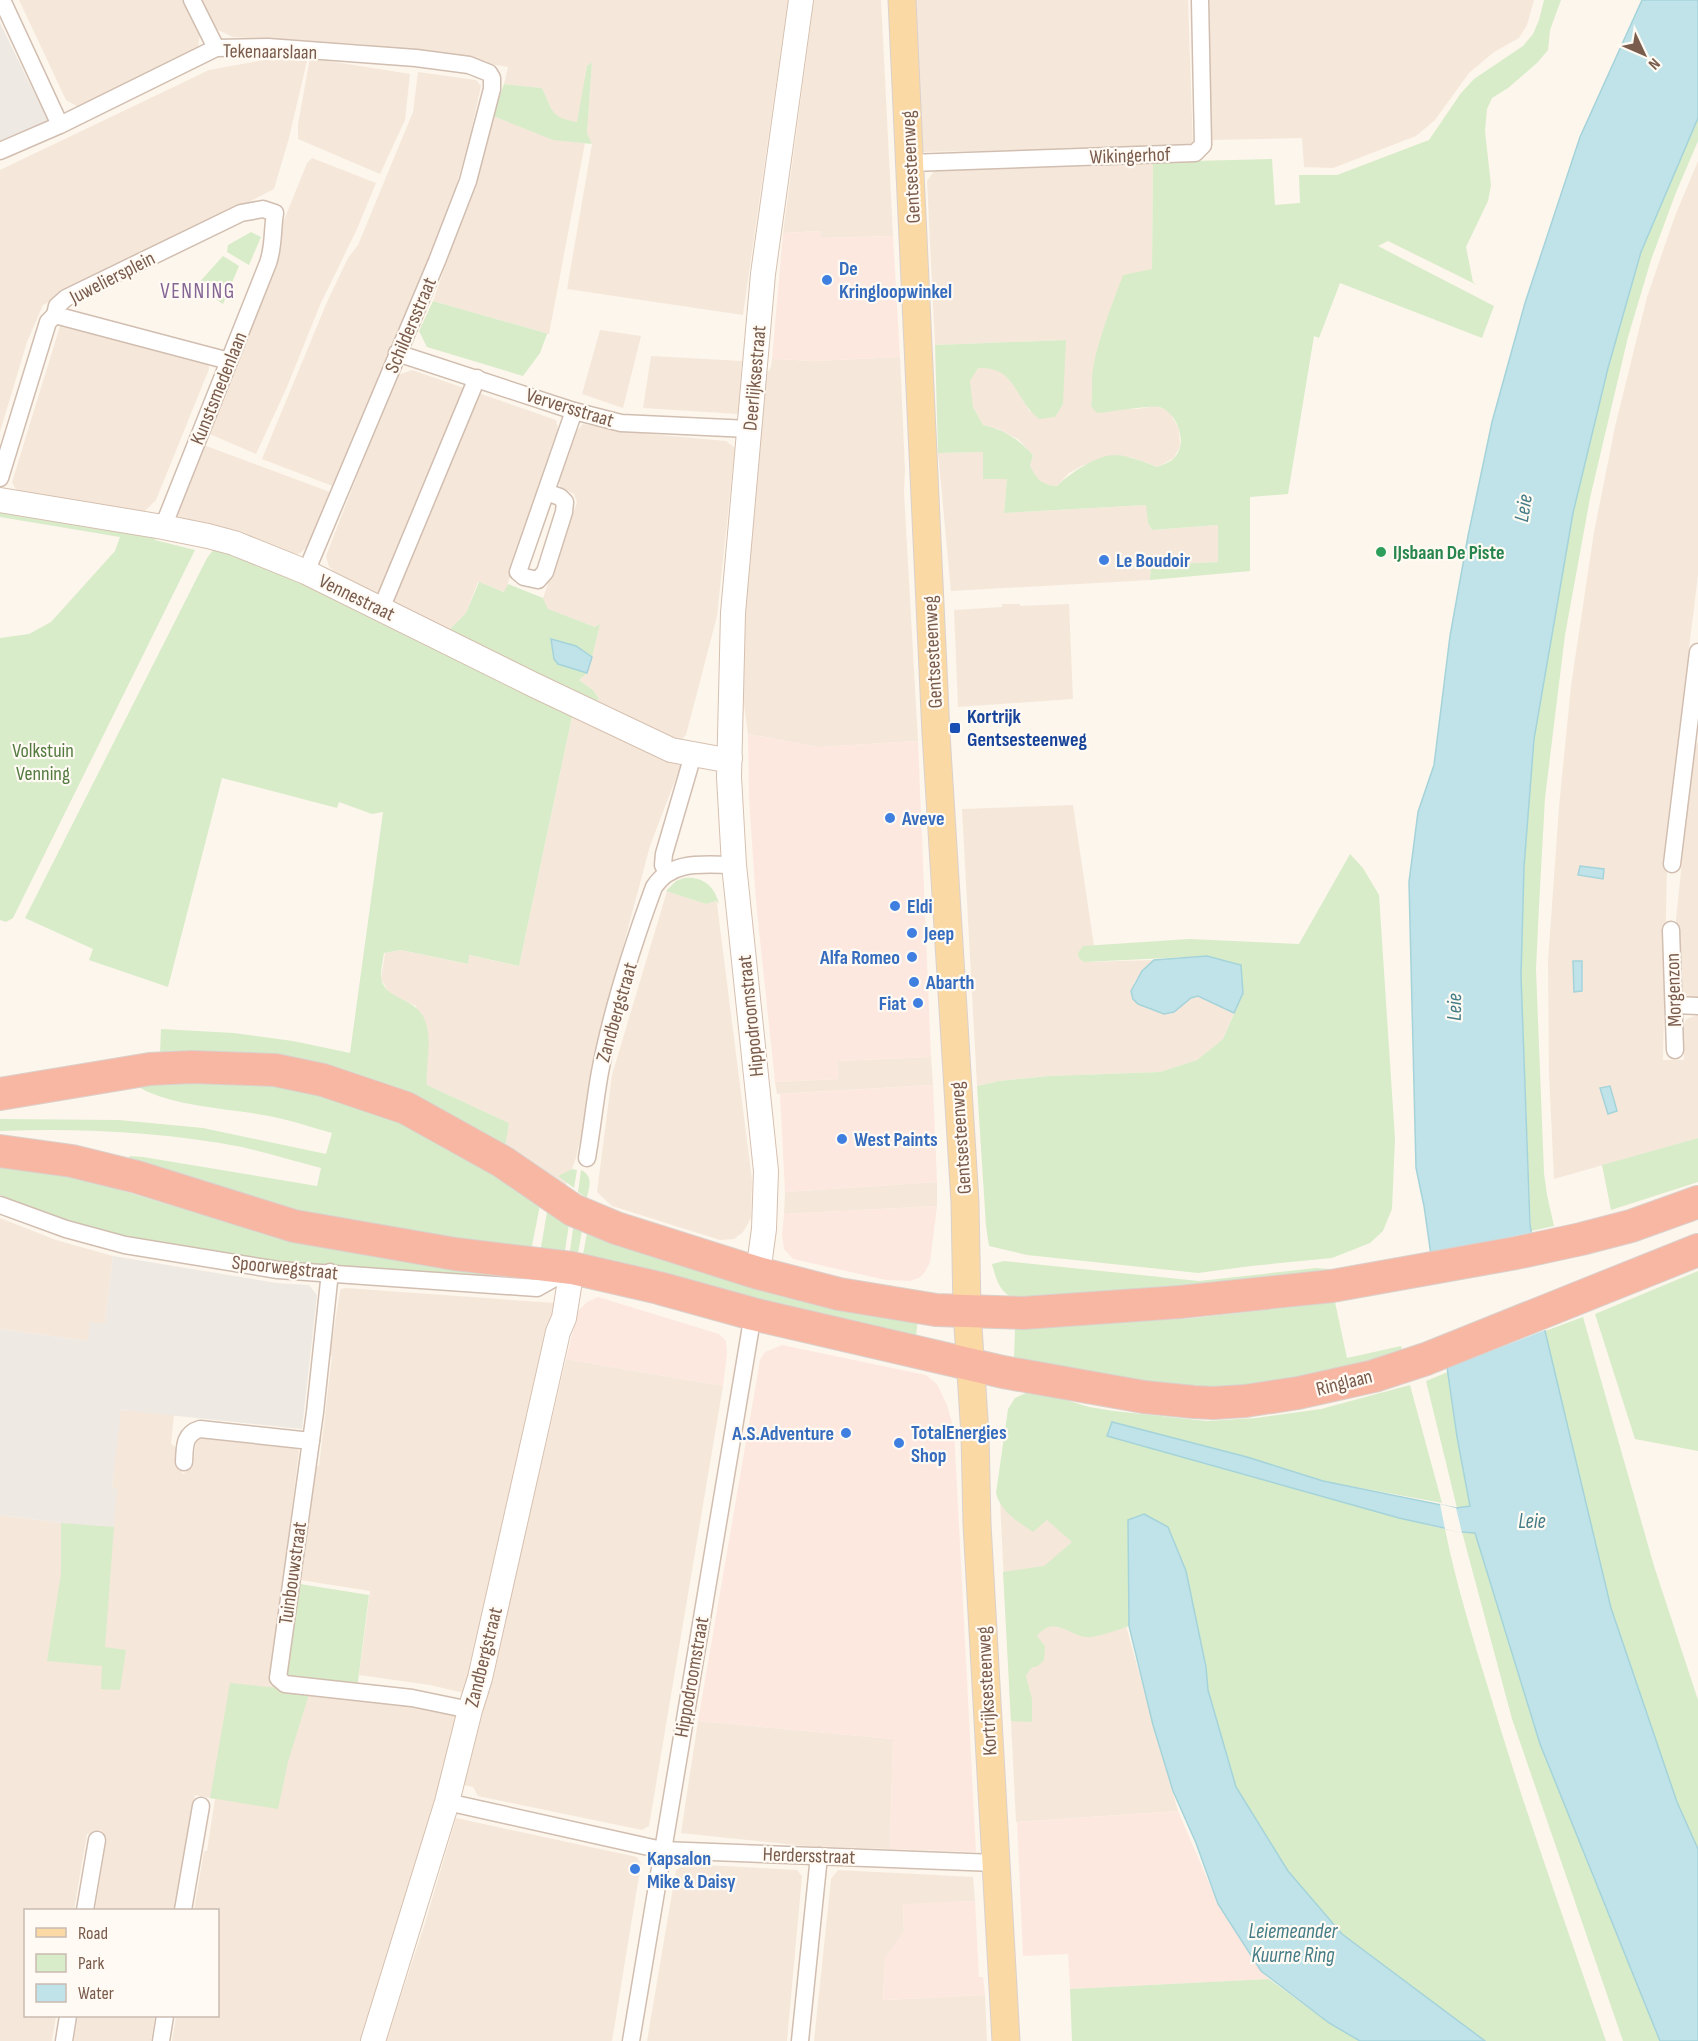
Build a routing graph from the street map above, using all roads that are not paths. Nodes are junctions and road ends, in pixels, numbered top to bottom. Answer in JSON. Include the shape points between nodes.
{"nodes":[{"id":1,"x":2,"y":0,"type":"edge"},
{"id":2,"x":192,"y":0,"type":"edge"},
{"id":3,"x":801,"y":0,"type":"edge"},
{"id":4,"x":902,"y":0,"type":"edge"},
{"id":5,"x":1200,"y":0,"type":"edge"},
{"id":6,"x":216,"y":48,"type":"junction"},
{"id":7,"x":489,"y":73,"type":"joint"},
{"id":8,"x":60,"y":125,"type":"junction"},
{"id":9,"x":0,"y":151,"type":"edge"},
{"id":10,"x":910,"y":164,"type":"junction"},
{"id":11,"x":275,"y":213,"type":"joint"},
{"id":12,"x":55,"y":315,"type":"junction"},
{"id":13,"x":397,"y":354,"type":"junction"},
{"id":14,"x":229,"y":361,"type":"junction"},
{"id":15,"x":477,"y":378,"type":"junction"},
{"id":16,"x":574,"y":411,"type":"junction"},
{"id":17,"x":749,"y":429,"type":"junction"},
{"id":18,"x":0,"y":478,"type":"edge"},
{"id":19,"x":546,"y":492,"type":"junction"},
{"id":20,"x":0,"y":500,"type":"edge"},
{"id":21,"x":163,"y":527,"type":"junction"},
{"id":22,"x":306,"y":572,"type":"junction"},
{"id":23,"x":381,"y":609,"type":"junction"},
{"id":24,"x":1698,"y":652,"type":"edge"},
{"id":25,"x":1693,"y":731,"type":"edge"},
{"id":26,"x":693,"y":755,"type":"junction"},
{"id":27,"x":730,"y":758,"type":"junction"},
{"id":28,"x":1672,"y":864,"type":"dead end"},
{"id":29,"x":734,"y":866,"type":"junction"},
{"id":30,"x":667,"y":873,"type":"junction"},
{"id":31,"x":1671,"y":930,"type":"dead end"},
{"id":32,"x":1674,"y":1005,"type":"junction"},
{"id":33,"x":1698,"y":1006,"type":"edge"},
{"id":34,"x":1675,"y":1050,"type":"dead end"},
{"id":35,"x":0,"y":1094,"type":"edge"},
{"id":36,"x":0,"y":1151,"type":"edge"},
{"id":37,"x":587,"y":1158,"type":"dead end"},
{"id":38,"x":1698,"y":1202,"type":"edge"},
{"id":39,"x":0,"y":1205,"type":"edge"},
{"id":40,"x":1698,"y":1250,"type":"edge"},
{"id":41,"x":572,"y":1268,"type":"junction"},
{"id":42,"x":330,"y":1272,"type":"junction"},
{"id":43,"x":758,"y":1273,"type":"junction"},
{"id":44,"x":753,"y":1314,"type":"junction"},
{"id":45,"x":969,"y":1339,"type":"junction"},
{"id":46,"x":311,"y":1442,"type":"junction"},
{"id":47,"x":184,"y":1462,"type":"dead end"},
{"id":48,"x":470,"y":1710,"type":"junction"},
{"id":49,"x":447,"y":1802,"type":"junction"},
{"id":50,"x":201,"y":1806,"type":"dead end"},
{"id":51,"x":97,"y":1840,"type":"dead end"},
{"id":52,"x":662,"y":1850,"type":"junction"},
{"id":53,"x":819,"y":1856,"type":"junction"},
{"id":54,"x":995,"y":1863,"type":"junction"},
{"id":55,"x":85,"y":1909,"type":"edge"},
{"id":56,"x":183,"y":1909,"type":"edge"},
{"id":57,"x":68,"y":2017,"type":"edge"},
{"id":58,"x":165,"y":2017,"type":"edge"},
{"id":59,"x":64,"y":2041,"type":"edge"},
{"id":60,"x":161,"y":2041,"type":"edge"},
{"id":61,"x":373,"y":2041,"type":"edge"},
{"id":62,"x":631,"y":2041,"type":"edge"},
{"id":63,"x":800,"y":2041,"type":"edge"},
{"id":64,"x":1006,"y":2041,"type":"edge"}],
"edges":[{"from":1,"to":8,"type":"street"},
{"from":2,"to":6,"type":"street"},
{"from":3,"to":17,"type":"street","name":"Deerlijksestraat","via":[[763,274]]},
{"from":4,"to":10,"type":"main road","name":"Gentsesteenweg"},
{"from":5,"to":10,"type":"street","name":"Wikingerhof","via":[[1203,145],[1195,153]]},
{"from":6,"to":7,"type":"street","name":"Tekenaarslaan","via":[[268,47],[416,58],[469,65]]},
{"from":6,"to":8,"type":"street","name":"Tekenaarslaan"},
{"from":7,"to":13,"type":"street","name":"Schildersstraat","via":[[492,89],[468,181]]},
{"from":8,"to":9,"type":"street","name":"Tekenaarslaan"},
{"from":10,"to":45,"type":"main road","name":"Gentsesteenweg","via":[[935,723]]},
{"from":11,"to":12,"type":"street","name":"Juweliersplein","via":[[263,209],[241,213],[66,298],[57,306]]},
{"from":11,"to":14,"type":"street","name":"Kunstsmedenlaan","via":[[271,255]]},
{"from":12,"to":14,"type":"street","name":"Juweliersplein"},
{"from":12,"to":18,"type":"street","via":[[48,322]]},
{"from":13,"to":15,"type":"street","name":"Verversstraat"},
{"from":13,"to":22,"type":"street","name":"Schildersstraat"},
{"from":14,"to":21,"type":"street","name":"Kunstsmedenlaan"},
{"from":15,"to":16,"type":"street","name":"Verversstraat"},
{"from":15,"to":23,"type":"street"},
{"from":16,"to":17,"type":"street","name":"Verversstraat","via":[[621,423]]},
{"from":16,"to":19,"type":"street"},
{"from":17,"to":27,"type":"street","name":"Deerlijksestraat","via":[[732,613]]},
{"from":19,"to":19,"type":"street","via":[[518,573],[538,580],[545,572],[565,502]]},
{"from":20,"to":21,"type":"street","name":"Vennestraat"},
{"from":21,"to":22,"type":"street","name":"Vennestraat","via":[[234,543]]},
{"from":22,"to":23,"type":"street","name":"Vennestraat"},
{"from":23,"to":26,"type":"street","name":"Vennestraat","via":[[671,750]]},
{"from":24,"to":25,"type":"street"},
{"from":25,"to":28,"type":"street"},
{"from":26,"to":27,"type":"street"},
{"from":26,"to":30,"type":"street","via":[[664,854]]},
{"from":27,"to":29,"type":"street","name":"Hippodroomstraat"},
{"from":29,"to":30,"type":"street","via":[[690,865]]},
{"from":29,"to":43,"type":"street","name":"Hippodroomstraat","via":[[766,1171]]},
{"from":30,"to":37,"type":"street","name":"Zandbergstraat","via":[[654,887],[618,997],[600,1071]]},
{"from":31,"to":32,"type":"street","name":"Morgenzon"},
{"from":32,"to":33,"type":"street"},
{"from":32,"to":34,"type":"street","name":"Morgenzon"},
{"from":35,"to":43,"type":"highway","via":[[150,1069],[275,1070],[324,1080],[406,1108],[503,1162],[573,1210],[616,1228]]},
{"from":36,"to":41,"type":"highway","via":[[72,1161],[137,1177],[294,1226],[456,1254]]},
{"from":38,"to":45,"type":"highway","via":[[1631,1226],[1516,1253],[1332,1286],[1023,1313]]},
{"from":39,"to":42,"type":"street","name":"Spoorwegstraat","via":[[125,1245],[278,1270]]},
{"from":40,"to":45,"type":"highway","name":"Ringlaan","via":[[1426,1359],[1374,1376],[1245,1401],[1212,1403],[1144,1397],[1018,1375]]},
{"from":41,"to":42,"type":"street","name":"Spoorwegstraat","via":[[537,1288]]},
{"from":41,"to":44,"type":"highway"},
{"from":41,"to":48,"type":"street","name":"Zandbergstraat","via":[[564,1318]]},
{"from":42,"to":46,"type":"street","name":"Tuinbouwstraat"},
{"from":43,"to":45,"type":"highway","via":[[850,1296],[927,1309]]},
{"from":44,"to":45,"type":"highway"},
{"from":44,"to":52,"type":"street","name":"Hippodroomstraat"},
{"from":45,"to":54,"type":"main road","name":"Kortrijksesteenweg"},
{"from":46,"to":47,"type":"street","via":[[200,1429],[186,1438]]},
{"from":46,"to":48,"type":"street","name":"Tuinbouwstraat","via":[[278,1678],[285,1684],[412,1698]]},
{"from":48,"to":49,"type":"street","name":"Zandbergstraat"},
{"from":49,"to":52,"type":"street","name":"Herdersstraat"},
{"from":49,"to":61,"type":"street","name":"Zandbergstraat"},
{"from":50,"to":56,"type":"street"},
{"from":51,"to":55,"type":"street"},
{"from":52,"to":53,"type":"street","name":"Herdersstraat"},
{"from":52,"to":62,"type":"street","name":"Hippodroomstraat"},
{"from":53,"to":54,"type":"street","name":"Herdersstraat"},
{"from":53,"to":63,"type":"street"},
{"from":54,"to":64,"type":"main road","name":"Kortrijksesteenweg"},
{"from":57,"to":59,"type":"street"},
{"from":58,"to":60,"type":"street"}]}
